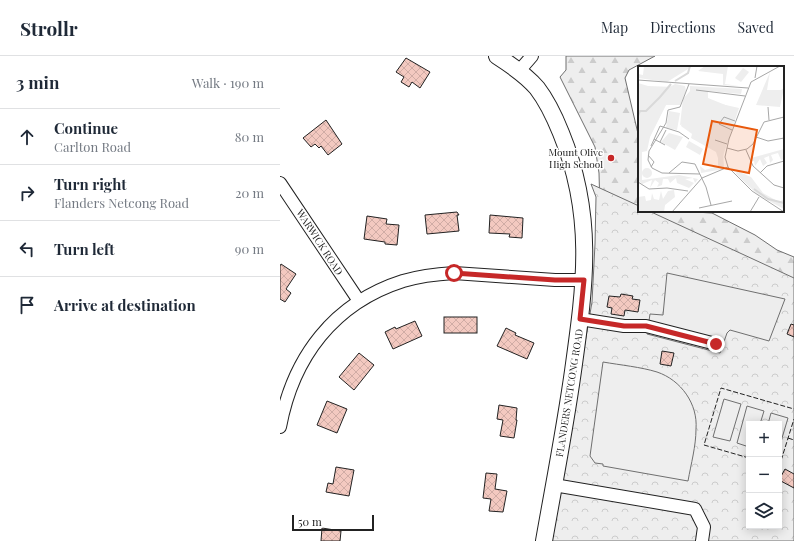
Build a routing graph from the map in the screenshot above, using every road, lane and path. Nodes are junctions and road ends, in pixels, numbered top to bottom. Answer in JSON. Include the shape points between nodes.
{"nodes":[{"id":1,"x":497,"y":56,"type":"edge"},
{"id":2,"x":532,"y":56,"type":"edge"},
{"id":3,"x":519,"y":71,"type":"junction"},
{"id":4,"x":280,"y":182,"type":"edge"},
{"id":5,"x":584,"y":280,"type":"junction"},
{"id":6,"x":359,"y":302,"type":"junction"},
{"id":7,"x":580,"y":319,"type":"junction"},
{"id":8,"x":716,"y":344,"type":"dead end"},
{"id":9,"x":280,"y":427,"type":"edge"},
{"id":10,"x":554,"y":485,"type":"junction"},
{"id":11,"x":544,"y":541,"type":"edge"},
{"id":12,"x":702,"y":541,"type":"edge"}],
"edges":[{"from":1,"to":3,"type":"main road","name":"FLANDERS NETCONG ROAD"},
{"from":2,"to":3,"type":"street"},
{"from":3,"to":5,"type":"main road","name":"FLANDERS NETCONG ROAD","via":[[543,97],[558,126],[573,169],[583,221]]},
{"from":4,"to":6,"type":"street","name":"WARWICK ROAD"},
{"from":5,"to":6,"type":"street","via":[[439,274],[404,281]]},
{"from":5,"to":7,"type":"main road","name":"FLANDERS NETCONG ROAD"},
{"from":6,"to":9,"type":"street","via":[[329,326],[305,357],[284,405]]},
{"from":7,"to":8,"type":"street","via":[[624,326],[646,326]]},
{"from":7,"to":10,"type":"main road","name":"FLANDERS NETCONG ROAD"},
{"from":10,"to":11,"type":"main road","name":"FLANDERS NETCONG ROAD"},
{"from":10,"to":12,"type":"street","via":[[694,509],[704,527]]}]}
